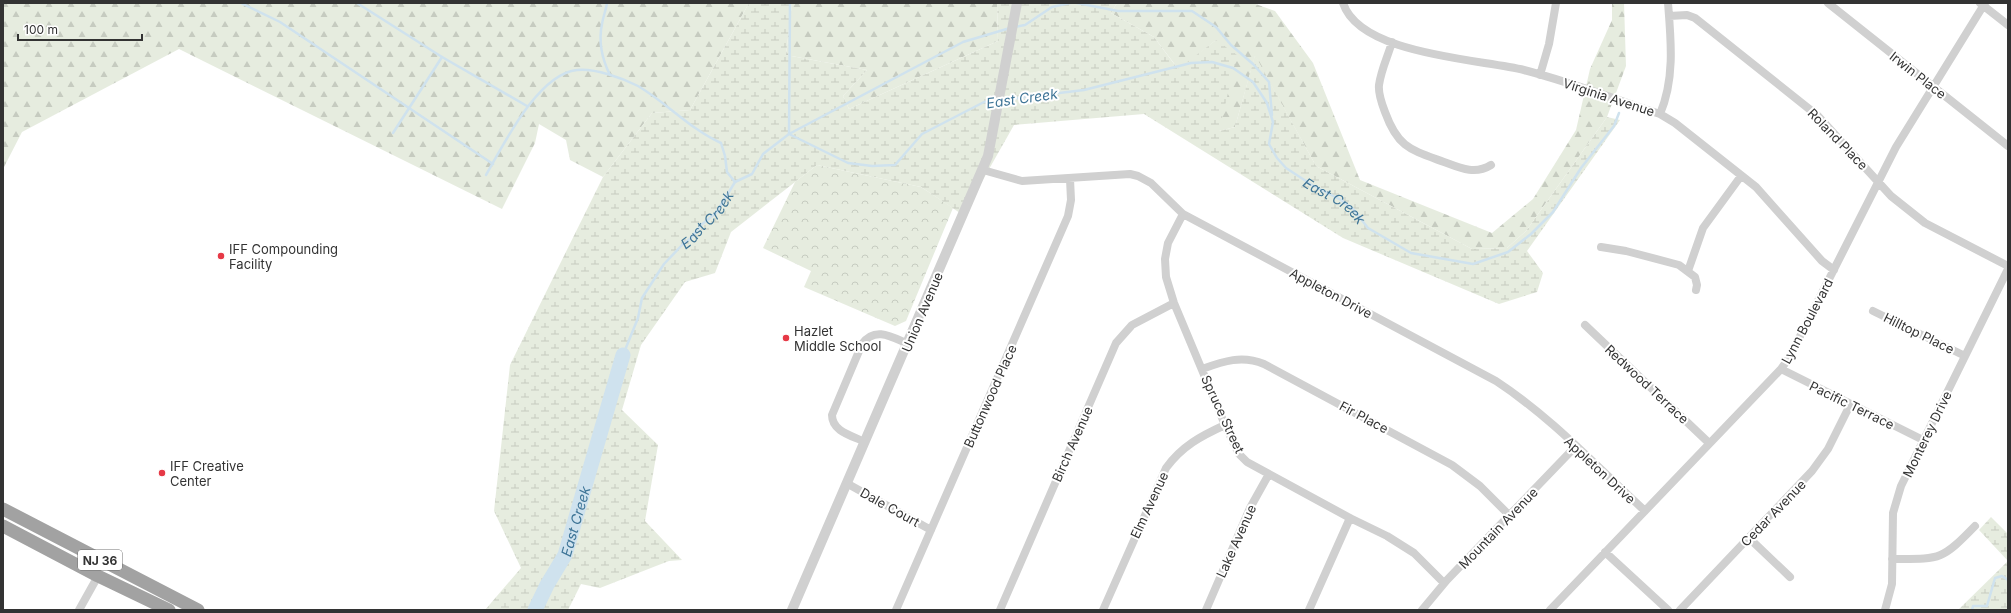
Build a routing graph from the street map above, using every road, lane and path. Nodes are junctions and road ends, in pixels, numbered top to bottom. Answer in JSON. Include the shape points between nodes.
{"nodes":[{"id":1,"x":1018,"y":3,"type":"edge"},
{"id":2,"x":1343,"y":3,"type":"edge"},
{"id":3,"x":1556,"y":3,"type":"edge"},
{"id":4,"x":1668,"y":3,"type":"edge"},
{"id":5,"x":1828,"y":3,"type":"edge"},
{"id":6,"x":1983,"y":4,"type":"edge"},
{"id":7,"x":1669,"y":16,"type":"junction"},
{"id":8,"x":2008,"y":25,"type":"edge"},
{"id":9,"x":1392,"y":42,"type":"junction"},
{"id":10,"x":1540,"y":75,"type":"junction"},
{"id":11,"x":1933,"y":87,"type":"junction"},
{"id":12,"x":1660,"y":114,"type":"junction"},
{"id":13,"x":2008,"y":146,"type":"edge"},
{"id":14,"x":1490,"y":165,"type":"dead end"},
{"id":15,"x":983,"y":170,"type":"junction"},
{"id":16,"x":1741,"y":176,"type":"junction"},
{"id":17,"x":1070,"y":179,"type":"junction"},
{"id":18,"x":1878,"y":181,"type":"junction"},
{"id":19,"x":1183,"y":214,"type":"junction"},
{"id":20,"x":1602,"y":247,"type":"dead end"},
{"id":21,"x":2008,"y":268,"type":"edge"},
{"id":22,"x":1834,"y":270,"type":"junction"},
{"id":23,"x":1688,"y":271,"type":"junction"},
{"id":24,"x":1696,"y":290,"type":"dead end"},
{"id":25,"x":1174,"y":304,"type":"junction"},
{"id":26,"x":1873,"y":311,"type":"dead end"},
{"id":27,"x":1585,"y":325,"type":"dead end"},
{"id":28,"x":908,"y":344,"type":"junction"},
{"id":29,"x":1965,"y":356,"type":"junction"},
{"id":30,"x":1202,"y":369,"type":"junction"},
{"id":31,"x":1781,"y":369,"type":"junction"},
{"id":32,"x":1850,"y":405,"type":"junction"},
{"id":33,"x":1225,"y":425,"type":"junction"},
{"id":34,"x":1923,"y":440,"type":"junction"},
{"id":35,"x":865,"y":442,"type":"junction"},
{"id":36,"x":1709,"y":443,"type":"junction"},
{"id":37,"x":1575,"y":447,"type":"junction"},
{"id":38,"x":1269,"y":474,"type":"junction"},
{"id":39,"x":848,"y":484,"type":"junction"},
{"id":40,"x":3,"y":509,"type":"edge"},
{"id":41,"x":1645,"y":511,"type":"junction"},
{"id":42,"x":1510,"y":516,"type":"junction"},
{"id":43,"x":1350,"y":518,"type":"junction"},
{"id":44,"x":3,"y":526,"type":"edge"},
{"id":45,"x":1975,"y":526,"type":"dead end"},
{"id":46,"x":931,"y":530,"type":"junction"},
{"id":47,"x":1749,"y":538,"type":"junction"},
{"id":48,"x":1605,"y":552,"type":"junction"},
{"id":49,"x":1892,"y":559,"type":"junction"},
{"id":50,"x":98,"y":576,"type":"junction"},
{"id":51,"x":1790,"y":577,"type":"dead end"},
{"id":52,"x":1444,"y":583,"type":"junction"},
{"id":53,"x":79,"y":610,"type":"edge"},
{"id":54,"x":170,"y":610,"type":"edge"},
{"id":55,"x":198,"y":610,"type":"edge"},
{"id":56,"x":792,"y":610,"type":"edge"},
{"id":57,"x":896,"y":610,"type":"edge"},
{"id":58,"x":1000,"y":610,"type":"edge"},
{"id":59,"x":1103,"y":610,"type":"edge"},
{"id":60,"x":1206,"y":610,"type":"edge"},
{"id":61,"x":1309,"y":610,"type":"edge"},
{"id":62,"x":1422,"y":610,"type":"edge"},
{"id":63,"x":1550,"y":610,"type":"edge"},
{"id":64,"x":1668,"y":610,"type":"edge"},
{"id":65,"x":1680,"y":610,"type":"edge"},
{"id":66,"x":1885,"y":610,"type":"edge"}],
"edges":[{"from":1,"to":15,"type":"street","name":"Union Avenue","via":[[988,156]]},
{"from":2,"to":9,"type":"street","name":"Virginia Avenue","via":[[1355,23]]},
{"from":3,"to":10,"type":"street","via":[[1549,44]]},
{"from":4,"to":7,"type":"street"},
{"from":5,"to":11,"type":"street","name":"Irwin Place"},
{"from":6,"to":8,"type":"street"},
{"from":6,"to":11,"type":"street","name":"Lynn Boulevard"},
{"from":7,"to":12,"type":"street","via":[[1670,80]]},
{"from":7,"to":18,"type":"street","name":"Roland Place","via":[[1693,17],[1708,28],[1818,116]]},
{"from":9,"to":10,"type":"street","name":"Virginia Avenue","via":[[1434,55],[1517,68]]},
{"from":9,"to":14,"type":"street","via":[[1379,86],[1382,104],[1396,137],[1412,150],[1461,168],[1476,170]]},
{"from":10,"to":12,"type":"street","name":"Virginia Avenue"},
{"from":11,"to":13,"type":"street","name":"Irwin Place"},
{"from":11,"to":18,"type":"street","name":"Lynn Boulevard"},
{"from":12,"to":16,"type":"street","name":"Virginia Avenue","via":[[1675,122]]},
{"from":15,"to":17,"type":"street","name":"Appleton Drive","via":[[1022,181]]},
{"from":15,"to":28,"type":"street","name":"Union Avenue"},
{"from":16,"to":22,"type":"street","name":"Virginia Avenue","via":[[1767,199],[1822,261]]},
{"from":16,"to":23,"type":"street","via":[[1703,228]]},
{"from":17,"to":19,"type":"street","name":"Appleton Drive","via":[[1130,174],[1138,176],[1150,183]]},
{"from":17,"to":46,"type":"street","name":"Buttonwood Place","via":[[1071,200],[1068,216]]},
{"from":18,"to":21,"type":"street","name":"Roland Place","via":[[1891,196],[1925,223]]},
{"from":18,"to":22,"type":"street","name":"Lynn Boulevard"},
{"from":19,"to":25,"type":"street","name":"Spruce Street","via":[[1168,243],[1165,259],[1166,277]]},
{"from":19,"to":37,"type":"street","name":"Appleton Drive","via":[[1496,381],[1535,408]]},
{"from":20,"to":23,"type":"street","via":[[1679,265]]},
{"from":21,"to":29,"type":"street","name":"Monterey Drive"},
{"from":22,"to":31,"type":"street","name":"Lynn Boulevard","via":[[1794,350]]},
{"from":23,"to":24,"type":"street","via":[[1695,277]]},
{"from":25,"to":30,"type":"street","name":"Spruce Street"},
{"from":25,"to":58,"type":"street","name":"Birch Avenue","via":[[1132,325],[1116,343]]},
{"from":26,"to":29,"type":"street","name":"Hilltop Place"},
{"from":27,"to":36,"type":"street","name":"Redwood Terrace"},
{"from":28,"to":35,"type":"street","name":"Union Avenue"},
{"from":28,"to":35,"type":"street","via":[[889,335],[876,333],[862,344],[832,421],[837,429]]},
{"from":29,"to":34,"type":"street","name":"Monterey Drive"},
{"from":30,"to":33,"type":"street","name":"Spruce Street"},
{"from":30,"to":42,"type":"street","name":"Fir Place","via":[[1234,359],[1264,364],[1452,465],[1480,486]]},
{"from":31,"to":32,"type":"street","name":"Pacific Terrace"},
{"from":31,"to":36,"type":"street","name":"Lynn Boulevard"},
{"from":32,"to":34,"type":"street","name":"Pacific Terrace"},
{"from":32,"to":47,"type":"street","name":"Cedar Avenue","via":[[1818,465]]},
{"from":33,"to":38,"type":"street","name":"Spruce Street","via":[[1239,454],[1247,462]]},
{"from":33,"to":59,"type":"street","name":"Elm Avenue","via":[[1191,442],[1166,468]]},
{"from":34,"to":49,"type":"street","name":"Monterey Drive","via":[[1901,486],[1896,503],[1892,525]]},
{"from":35,"to":39,"type":"street","name":"Union Avenue"},
{"from":36,"to":41,"type":"street","name":"Lynn Boulevard"},
{"from":37,"to":41,"type":"street","name":"Appleton Drive"},
{"from":37,"to":42,"type":"street","name":"Mountain Avenue"},
{"from":38,"to":43,"type":"street","name":"Spruce Street"},
{"from":38,"to":60,"type":"street","name":"Lake Avenue","via":[[1250,508]]},
{"from":39,"to":46,"type":"street","name":"Dale Court"},
{"from":39,"to":56,"type":"street","name":"Union Avenue"},
{"from":40,"to":55,"type":"highway","number":"NJ 36"},
{"from":41,"to":48,"type":"street","name":"Lynn Boulevard"},
{"from":42,"to":52,"type":"street","name":"Mountain Avenue"},
{"from":43,"to":52,"type":"street","name":"Spruce Street","via":[[1414,553]]},
{"from":43,"to":61,"type":"street"},
{"from":44,"to":50,"type":"highway","number":"NJ 36"},
{"from":45,"to":49,"type":"street","via":[[1945,554],[1928,559]]},
{"from":46,"to":57,"type":"street","name":"Buttonwood Place"},
{"from":47,"to":51,"type":"street"},
{"from":47,"to":65,"type":"street","name":"Cedar Avenue"},
{"from":48,"to":63,"type":"street","name":"Lynn Boulevard"},
{"from":48,"to":64,"type":"street"},
{"from":49,"to":66,"type":"street","name":"Monterey Drive","via":[[1891,594]]},
{"from":50,"to":53,"type":"street"},
{"from":50,"to":54,"type":"highway","number":"NJ 36"},
{"from":52,"to":62,"type":"street","name":"Mountain Avenue"}]}
